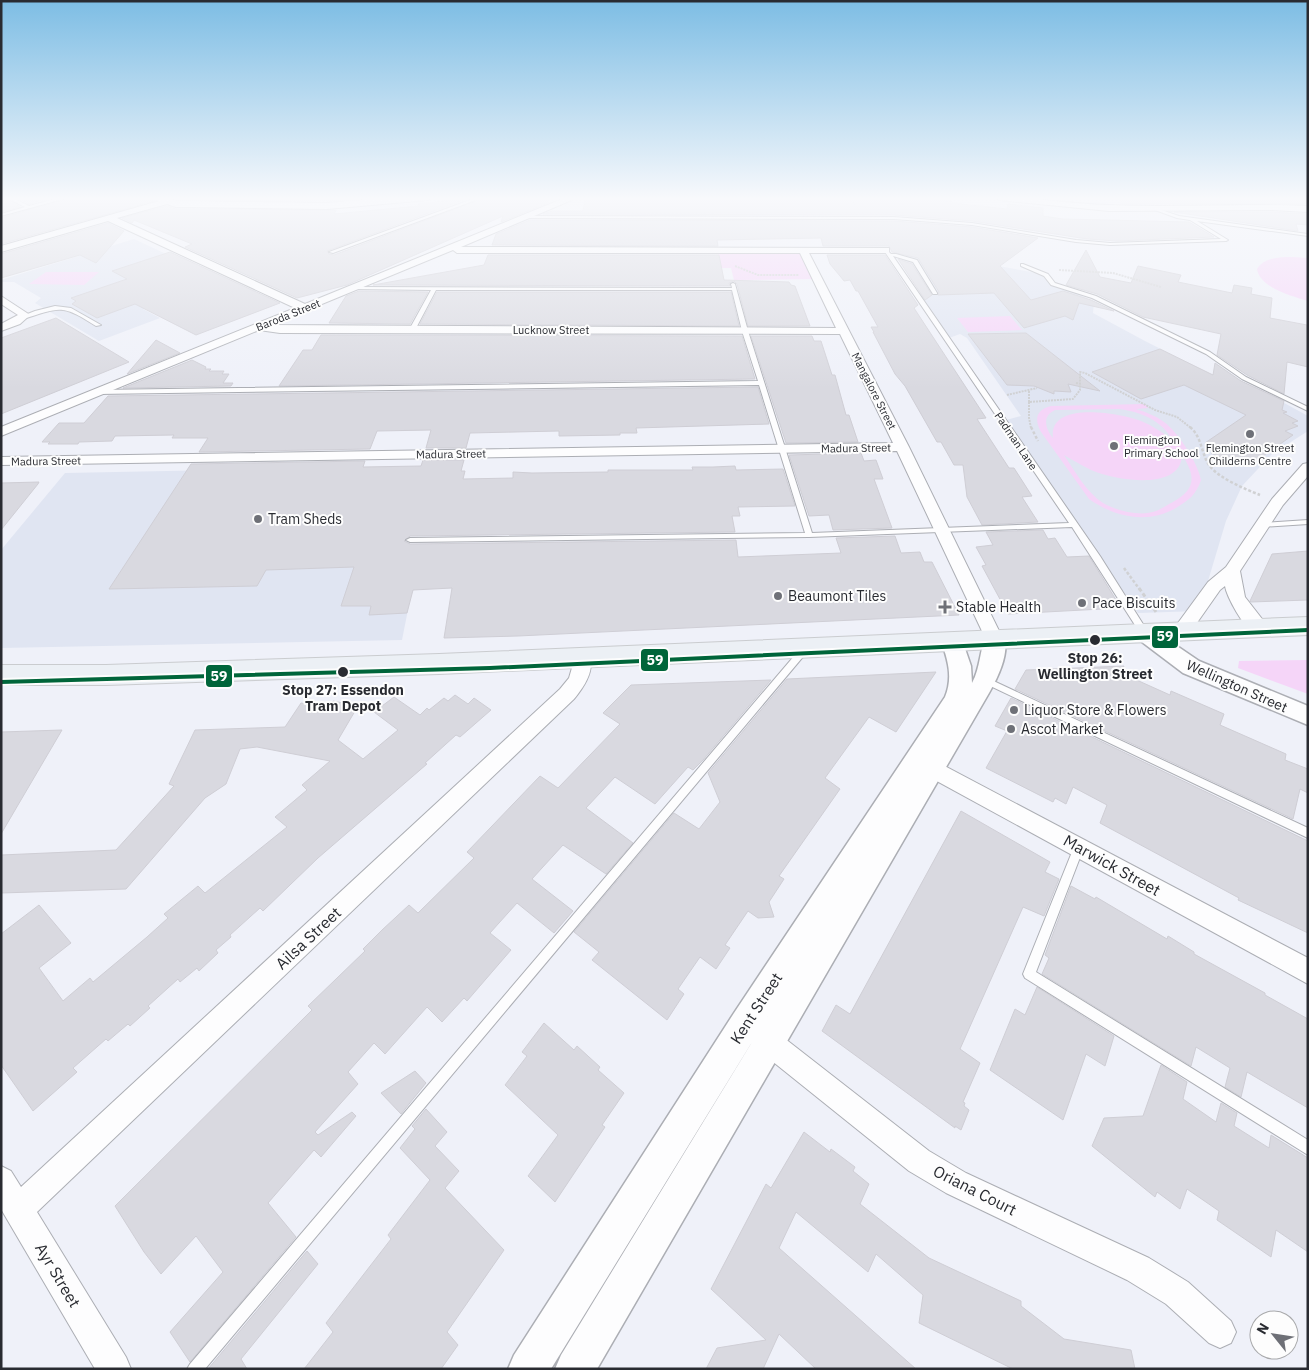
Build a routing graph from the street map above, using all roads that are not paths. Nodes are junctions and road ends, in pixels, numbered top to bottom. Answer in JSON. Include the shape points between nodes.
{"nodes":[{"id":1,"x":202,"y":261,"type":"edge"},
{"id":2,"x":420,"y":261,"type":"edge"},
{"id":3,"x":808,"y":261,"type":"edge"},
{"id":4,"x":892,"y":261,"type":"edge"},
{"id":5,"x":915,"y":261,"type":"edge"},
{"id":6,"x":1023,"y":265,"type":"dead end"},
{"id":7,"x":353,"y":288,"type":"junction"},
{"id":8,"x":434,"y":288,"type":"junction"},
{"id":9,"x":935,"y":293,"type":"dead end"},
{"id":10,"x":1,"y":299,"type":"edge"},
{"id":11,"x":305,"y":308,"type":"junction"},
{"id":12,"x":23,"y":317,"type":"junction"},
{"id":13,"x":98,"y":325,"type":"dead end"},
{"id":14,"x":259,"y":327,"type":"junction"},
{"id":15,"x":1,"y":328,"type":"edge"},
{"id":16,"x":412,"y":330,"type":"junction"},
{"id":17,"x":745,"y":331,"type":"junction"},
{"id":18,"x":843,"y":331,"type":"junction"},
{"id":19,"x":762,"y":383,"type":"junction"},
{"id":20,"x":98,"y":392,"type":"junction"},
{"id":21,"x":1308,"y":409,"type":"edge"},
{"id":22,"x":1,"y":432,"type":"edge"},
{"id":23,"x":902,"y":447,"type":"junction"},
{"id":24,"x":782,"y":449,"type":"junction"},
{"id":25,"x":1,"y":461,"type":"edge"},
{"id":26,"x":1308,"y":466,"type":"edge"},
{"id":27,"x":1308,"y":522,"type":"edge"},
{"id":28,"x":1074,"y":525,"type":"junction"},
{"id":29,"x":1261,"y":525,"type":"junction"},
{"id":30,"x":941,"y":531,"type":"junction"},
{"id":31,"x":809,"y":535,"type":"junction"},
{"id":32,"x":410,"y":540,"type":"dead end"},
{"id":33,"x":1232,"y":572,"type":"junction"},
{"id":34,"x":1151,"y":623,"type":"junction"},
{"id":35,"x":1308,"y":626,"type":"edge"},
{"id":36,"x":1260,"y":629,"type":"junction"},
{"id":37,"x":1181,"y":632,"type":"junction"},
{"id":38,"x":995,"y":641,"type":"junction"},
{"id":39,"x":952,"y":643,"type":"junction"},
{"id":40,"x":804,"y":649,"type":"junction"},
{"id":41,"x":582,"y":659,"type":"junction"},
{"id":42,"x":1,"y":675,"type":"edge"},
{"id":43,"x":984,"y":680,"type":"junction"},
{"id":44,"x":1308,"y":716,"type":"edge"},
{"id":45,"x":924,"y":764,"type":"junction"},
{"id":46,"x":1308,"y":833,"type":"edge"},
{"id":47,"x":1079,"y":847,"type":"junction"},
{"id":48,"x":1308,"y":972,"type":"edge"},
{"id":49,"x":757,"y":1033,"type":"junction"},
{"id":50,"x":1308,"y":1148,"type":"edge"},
{"id":51,"x":1,"y":1181,"type":"edge"},
{"id":52,"x":19,"y":1209,"type":"junction"},
{"id":53,"x":1220,"y":1332,"type":"dead end"},
{"id":54,"x":114,"y":1369,"type":"edge"},
{"id":55,"x":195,"y":1369,"type":"edge"},
{"id":56,"x":528,"y":1369,"type":"edge"},
{"id":57,"x":575,"y":1369,"type":"edge"}],
"edges":[{"from":1,"to":11,"type":"street"},
{"from":2,"to":7,"type":"street","name":"Baroda Street"},
{"from":3,"to":18,"type":"street","name":"Mangalore Street"},
{"from":4,"to":28,"type":"lane","name":"Padman Lane"},
{"from":5,"to":9,"type":"lane"},
{"from":6,"to":21,"type":"lane","via":[[1046,275],[1053,284],[1094,297],[1208,353],[1244,378]]},
{"from":7,"to":8,"type":"lane"},
{"from":7,"to":11,"type":"street","name":"Baroda Street"},
{"from":8,"to":16,"type":"lane"},
{"from":8,"to":17,"type":"lane","via":[[733,286]]},
{"from":10,"to":12,"type":"street","via":[[23,312]]},
{"from":11,"to":14,"type":"street","name":"Baroda Street"},
{"from":12,"to":13,"type":"lane","via":[[52,307],[68,307]]},
{"from":12,"to":15,"type":"street"},
{"from":14,"to":16,"type":"street","name":"Lucknow Street","via":[[273,330]]},
{"from":14,"to":20,"type":"street","name":"Baroda Street"},
{"from":16,"to":17,"type":"street","name":"Lucknow Street"},
{"from":17,"to":18,"type":"street","name":"Lucknow Street"},
{"from":17,"to":19,"type":"lane"},
{"from":18,"to":23,"type":"street","name":"Mangalore Street"},
{"from":19,"to":20,"type":"lane"},
{"from":19,"to":24,"type":"lane"},
{"from":20,"to":22,"type":"street","name":"Baroda Street"},
{"from":23,"to":24,"type":"street","name":"Madura Street"},
{"from":23,"to":30,"type":"street","name":"Mangalore Street"},
{"from":24,"to":25,"type":"street","name":"Madura Street"},
{"from":24,"to":31,"type":"lane"},
{"from":26,"to":29,"type":"street"},
{"from":27,"to":29,"type":"lane"},
{"from":28,"to":30,"type":"lane"},
{"from":28,"to":34,"type":"lane","name":"Padman Lane"},
{"from":29,"to":33,"type":"street"},
{"from":30,"to":31,"type":"lane"},
{"from":30,"to":38,"type":"street","name":"Mangalore Street"},
{"from":31,"to":32,"type":"lane"},
{"from":33,"to":36,"type":"street","via":[[1232,590]]},
{"from":33,"to":37,"type":"street","via":[[1214,586]]},
{"from":34,"to":37,"type":"main road"},
{"from":34,"to":38,"type":"main road"},
{"from":34,"to":44,"type":"street","name":"Wellington Street","via":[[1191,667]]},
{"from":35,"to":36,"type":"main road"},
{"from":36,"to":37,"type":"main road"},
{"from":38,"to":39,"type":"main road"},
{"from":38,"to":43,"type":"street","name":"Kent Street","via":[[990,670]]},
{"from":39,"to":40,"type":"main road"},
{"from":39,"to":45,"type":"street","name":"Kent Street","via":[[961,670],[960,688]]},
{"from":40,"to":41,"type":"main road"},
{"from":40,"to":55,"type":"lane"},
{"from":41,"to":42,"type":"main road","via":[[146,674]]},
{"from":41,"to":52,"type":"street","name":"Ailsa Street","via":[[578,680],[567,694]]},
{"from":43,"to":45,"type":"street","name":"Kent Street"},
{"from":43,"to":46,"type":"lane"},
{"from":45,"to":47,"type":"street","name":"Marwick Street"},
{"from":45,"to":49,"type":"street","name":"Kent Street"},
{"from":47,"to":48,"type":"street","name":"Marwick Street"},
{"from":47,"to":50,"type":"lane","via":[[1029,974]]},
{"from":49,"to":53,"type":"street","name":"Oriana Court","via":[[919,1161],[956,1183],[1138,1269],[1177,1293]]},
{"from":49,"to":56,"type":"street","name":"Kent Street"},
{"from":49,"to":57,"type":"street","name":"Kent Street"},
{"from":51,"to":52,"type":"street","name":"Ayr Street"},
{"from":52,"to":54,"type":"street","name":"Ayr Street"}]}
